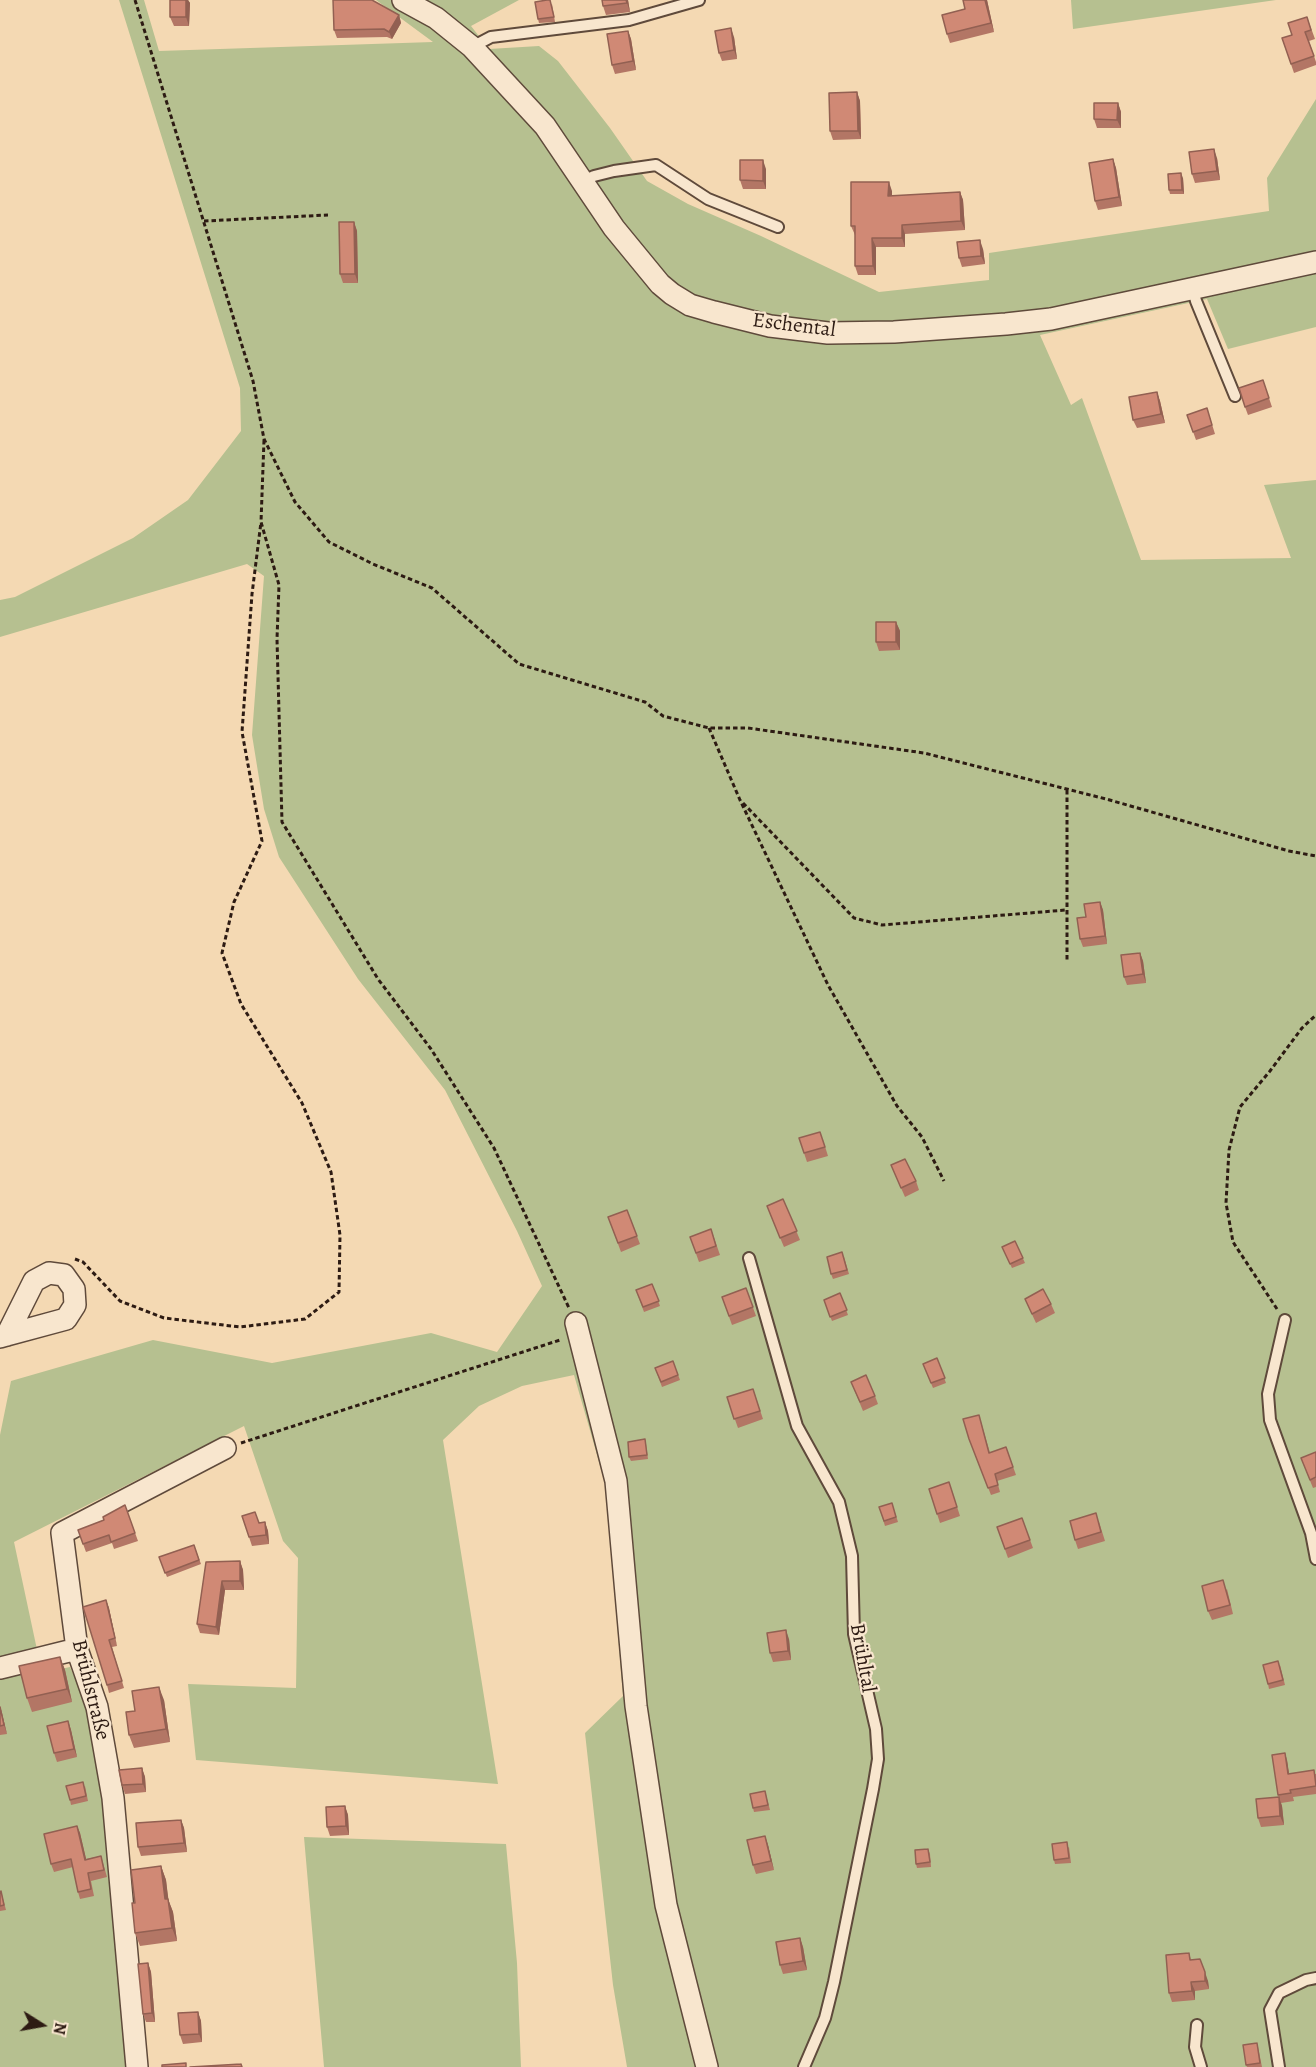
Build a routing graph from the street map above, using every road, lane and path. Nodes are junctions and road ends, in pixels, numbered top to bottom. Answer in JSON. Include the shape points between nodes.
{"nodes":[{"id":1,"x":135,"y":0,"type":"edge"},
{"id":2,"x":403,"y":0,"type":"edge"},
{"id":3,"x":699,"y":0,"type":"edge"},
{"id":4,"x":472,"y":47,"type":"junction"},
{"id":5,"x":583,"y":181,"type":"junction"},
{"id":6,"x":328,"y":215,"type":"dead end"},
{"id":7,"x":204,"y":221,"type":"junction"},
{"id":8,"x":778,"y":227,"type":"dead end"},
{"id":9,"x":1316,"y":262,"type":"edge"},
{"id":10,"x":1193,"y":289,"type":"junction"},
{"id":11,"x":1235,"y":396,"type":"dead end"},
{"id":12,"x":264,"y":439,"type":"junction"},
{"id":13,"x":261,"y":522,"type":"junction"},
{"id":14,"x":709,"y":728,"type":"junction"},
{"id":15,"x":1067,"y":790,"type":"junction"},
{"id":16,"x":740,"y":800,"type":"junction"},
{"id":17,"x":1316,"y":856,"type":"edge"},
{"id":18,"x":1066,"y":910,"type":"junction"},
{"id":19,"x":1067,"y":961,"type":"dead end"},
{"id":20,"x":1316,"y":1014,"type":"edge"},
{"id":21,"x":944,"y":1181,"type":"dead end"},
{"id":22,"x":71,"y":1257,"type":"dead end"},
{"id":23,"x":748,"y":1258,"type":"dead end"},
{"id":24,"x":1285,"y":1320,"type":"joint"},
{"id":25,"x":577,"y":1329,"type":"junction"},
{"id":26,"x":225,"y":1448,"type":"joint"},
{"id":27,"x":1316,"y":1559,"type":"edge"},
{"id":28,"x":77,"y":1649,"type":"junction"},
{"id":29,"x":0,"y":1668,"type":"edge"},
{"id":30,"x":1316,"y":1978,"type":"edge"},
{"id":31,"x":1197,"y":2025,"type":"dead end"},
{"id":32,"x":137,"y":2067,"type":"edge"},
{"id":33,"x":707,"y":2067,"type":"edge"},
{"id":34,"x":804,"y":2067,"type":"edge"},
{"id":35,"x":1201,"y":2067,"type":"edge"},
{"id":36,"x":1279,"y":2067,"type":"edge"}],
"edges":[{"from":1,"to":7,"type":"path"},
{"from":2,"to":4,"type":"street","name":"Eschental","via":[[436,18]]},
{"from":3,"to":4,"type":"lane","via":[[629,20],[491,37]]},
{"from":4,"to":5,"type":"street","name":"Eschental","via":[[545,126]]},
{"from":5,"to":8,"type":"lane","via":[[614,171],[656,165],[708,199]]},
{"from":5,"to":10,"type":"street","name":"Eschental","via":[[614,228],[672,294],[690,305],[778,327],[828,333],[1006,324],[1051,319]]},
{"from":6,"to":7,"type":"path"},
{"from":7,"to":12,"type":"path","via":[[253,381]]},
{"from":9,"to":10,"type":"street","name":"Eschental"},
{"from":10,"to":11,"type":"lane"},
{"from":12,"to":13,"type":"path"},
{"from":12,"to":14,"type":"path","via":[[295,502],[329,542],[432,588],[519,664],[645,702],[663,716]]},
{"from":13,"to":22,"type":"path","via":[[242,732],[262,841],[234,902],[222,953],[241,1004],[302,1103],[331,1172],[340,1235],[339,1292],[305,1319],[240,1327],[186,1320],[164,1317],[120,1301],[82,1262]]},
{"from":13,"to":25,"type":"path","via":[[279,585],[282,822],[378,979],[431,1049],[494,1148]]},
{"from":14,"to":15,"type":"path","via":[[748,728],[924,753]]},
{"from":14,"to":16,"type":"path"},
{"from":15,"to":17,"type":"path"},
{"from":15,"to":18,"type":"path"},
{"from":16,"to":18,"type":"path","via":[[854,918],[882,925]]},
{"from":16,"to":21,"type":"path","via":[[828,985],[897,1106],[922,1137]]},
{"from":18,"to":19,"type":"path"},
{"from":20,"to":24,"type":"path","via":[[1240,1107],[1229,1150],[1226,1203],[1233,1242]]},
{"from":23,"to":34,"type":"lane","name":"Brühltal","via":[[797,1426],[839,1502],[852,1556],[854,1634],[876,1729],[878,1759],[834,1982],[825,2018]]},
{"from":24,"to":27,"type":"lane","via":[[1268,1394],[1270,1420],[1311,1533]]},
{"from":25,"to":26,"type":"path"},
{"from":25,"to":33,"type":"street","via":[[616,1481],[636,1706],[666,1905]]},
{"from":26,"to":28,"type":"street","name":"Brühlstraße","via":[[62,1533]]},
{"from":28,"to":29,"type":"street"},
{"from":28,"to":32,"type":"street","name":"Brühlstraße","via":[[97,1707],[113,1798]]},
{"from":30,"to":36,"type":"lane","via":[[1279,1993],[1270,2010]]},
{"from":31,"to":35,"type":"lane","via":[[1195,2047]]}]}
